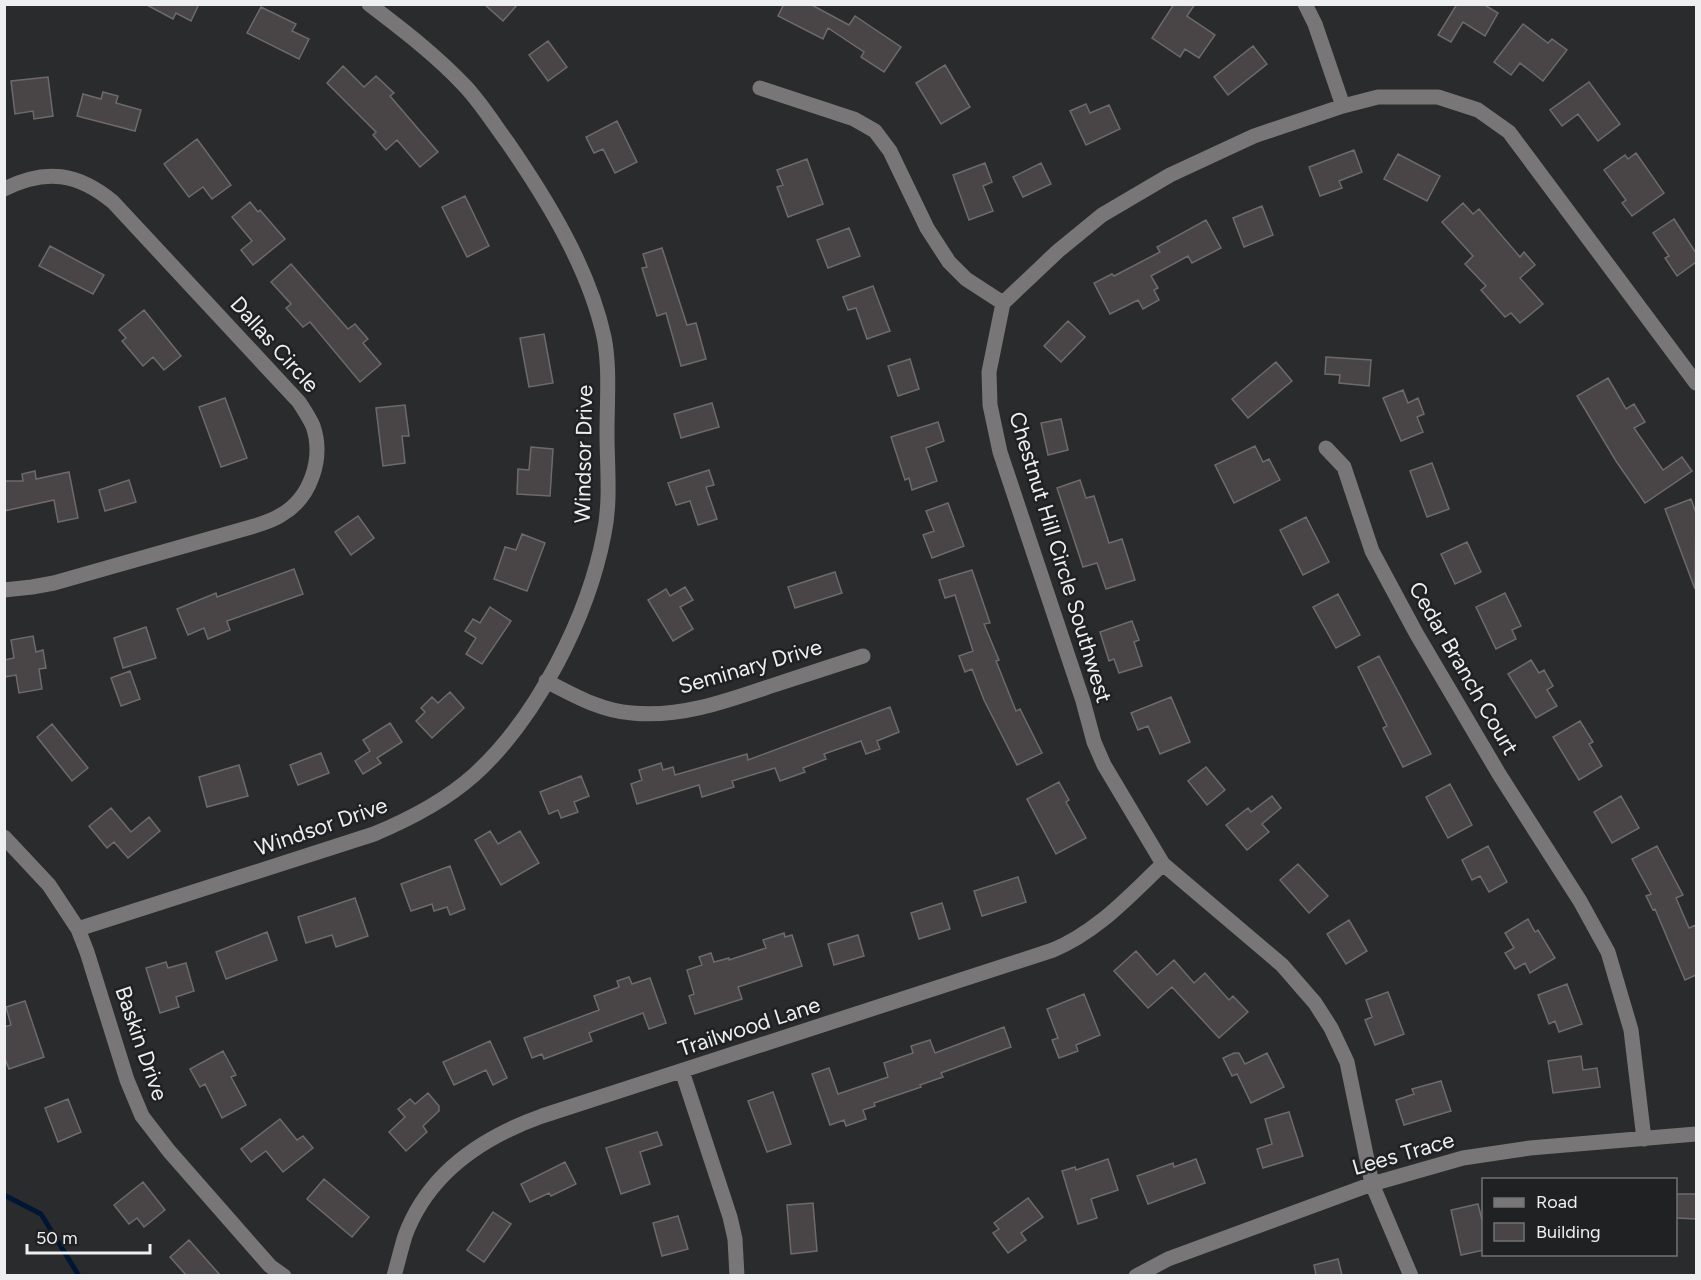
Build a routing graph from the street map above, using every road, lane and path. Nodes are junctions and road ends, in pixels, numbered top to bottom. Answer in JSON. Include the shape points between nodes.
{"nodes":[{"id":1,"x":369,"y":4,"type":"edge"},
{"id":2,"x":1305,"y":4,"type":"edge"},
{"id":3,"x":760,"y":88,"type":"dead end"},
{"id":4,"x":1343,"y":106,"type":"junction"},
{"id":5,"x":4,"y":189,"type":"edge"},
{"id":6,"x":1004,"y":303,"type":"junction"},
{"id":7,"x":1696,"y":383,"type":"edge"},
{"id":8,"x":1326,"y":448,"type":"dead end"},
{"id":9,"x":4,"y":590,"type":"edge"},
{"id":10,"x":863,"y":656,"type":"dead end"},
{"id":11,"x":546,"y":681,"type":"junction"},
{"id":12,"x":4,"y":837,"type":"edge"},
{"id":13,"x":1163,"y":864,"type":"junction"},
{"id":14,"x":78,"y":930,"type":"junction"},
{"id":15,"x":682,"y":1071,"type":"junction"},
{"id":16,"x":1696,"y":1134,"type":"edge"},
{"id":17,"x":1644,"y":1139,"type":"junction"},
{"id":18,"x":1372,"y":1184,"type":"junction"},
{"id":19,"x":284,"y":1275,"type":"edge"},
{"id":20,"x":394,"y":1275,"type":"edge"},
{"id":21,"x":737,"y":1275,"type":"edge"},
{"id":22,"x":1136,"y":1275,"type":"edge"},
{"id":23,"x":1411,"y":1275,"type":"edge"}],
"edges":[{"from":1,"to":11,"type":"street","name":"Windsor Drive","via":[[443,63],[488,114],[543,194],[585,281],[604,338],[605,532],[579,615]]},
{"from":2,"to":4,"type":"street"},
{"from":3,"to":6,"type":"street","via":[[854,119],[875,131],[890,151],[927,228],[949,262],[966,279]]},
{"from":4,"to":6,"type":"street","via":[[1254,136],[1170,175],[1102,215]]},
{"from":4,"to":7,"type":"street","via":[[1378,97],[1438,97],[1478,110],[1509,132]]},
{"from":5,"to":9,"type":"street","name":"Dallas Circle","via":[[39,178],[68,177],[91,186],[113,202],[299,402],[312,425],[317,449],[306,491],[281,515],[54,583]]},
{"from":6,"to":13,"type":"street","name":"Chestnut Hill Circle Southwest","via":[[989,372],[990,405],[1000,452],[1094,742]]},
{"from":8,"to":17,"type":"street","name":"Cedar Branch Court","via":[[1344,467],[1372,552],[1416,633],[1608,952],[1631,1030]]},
{"from":10,"to":11,"type":"street","name":"Seminary Drive","via":[[732,699],[663,714],[608,708]]},
{"from":11,"to":14,"type":"street","name":"Windsor Drive","via":[[498,752],[464,783],[406,821]]},
{"from":12,"to":14,"type":"street","name":"Baskin Drive","via":[[49,885]]},
{"from":13,"to":15,"type":"street","name":"Trailwood Lane","via":[[1114,911],[1070,944]]},
{"from":13,"to":18,"type":"street","name":"Chestnut Hill Circle Southwest","via":[[1282,965],[1315,1003],[1347,1062]]},
{"from":14,"to":19,"type":"street","name":"Baskin Drive","via":[[142,1116],[270,1266]]},
{"from":15,"to":20,"type":"street","name":"Trailwood Lane","via":[[521,1124],[483,1142],[433,1187],[405,1235]]},
{"from":15,"to":21,"type":"street","via":[[730,1216]]},
{"from":16,"to":17,"type":"street","name":"Lees Trace"},
{"from":17,"to":18,"type":"street","name":"Lees Trace","via":[[1494,1152]]},
{"from":18,"to":22,"type":"street","name":"Lees Trace","via":[[1168,1259]]},
{"from":18,"to":23,"type":"street","name":"Chestnut Hill Circle Southwest"}]}
